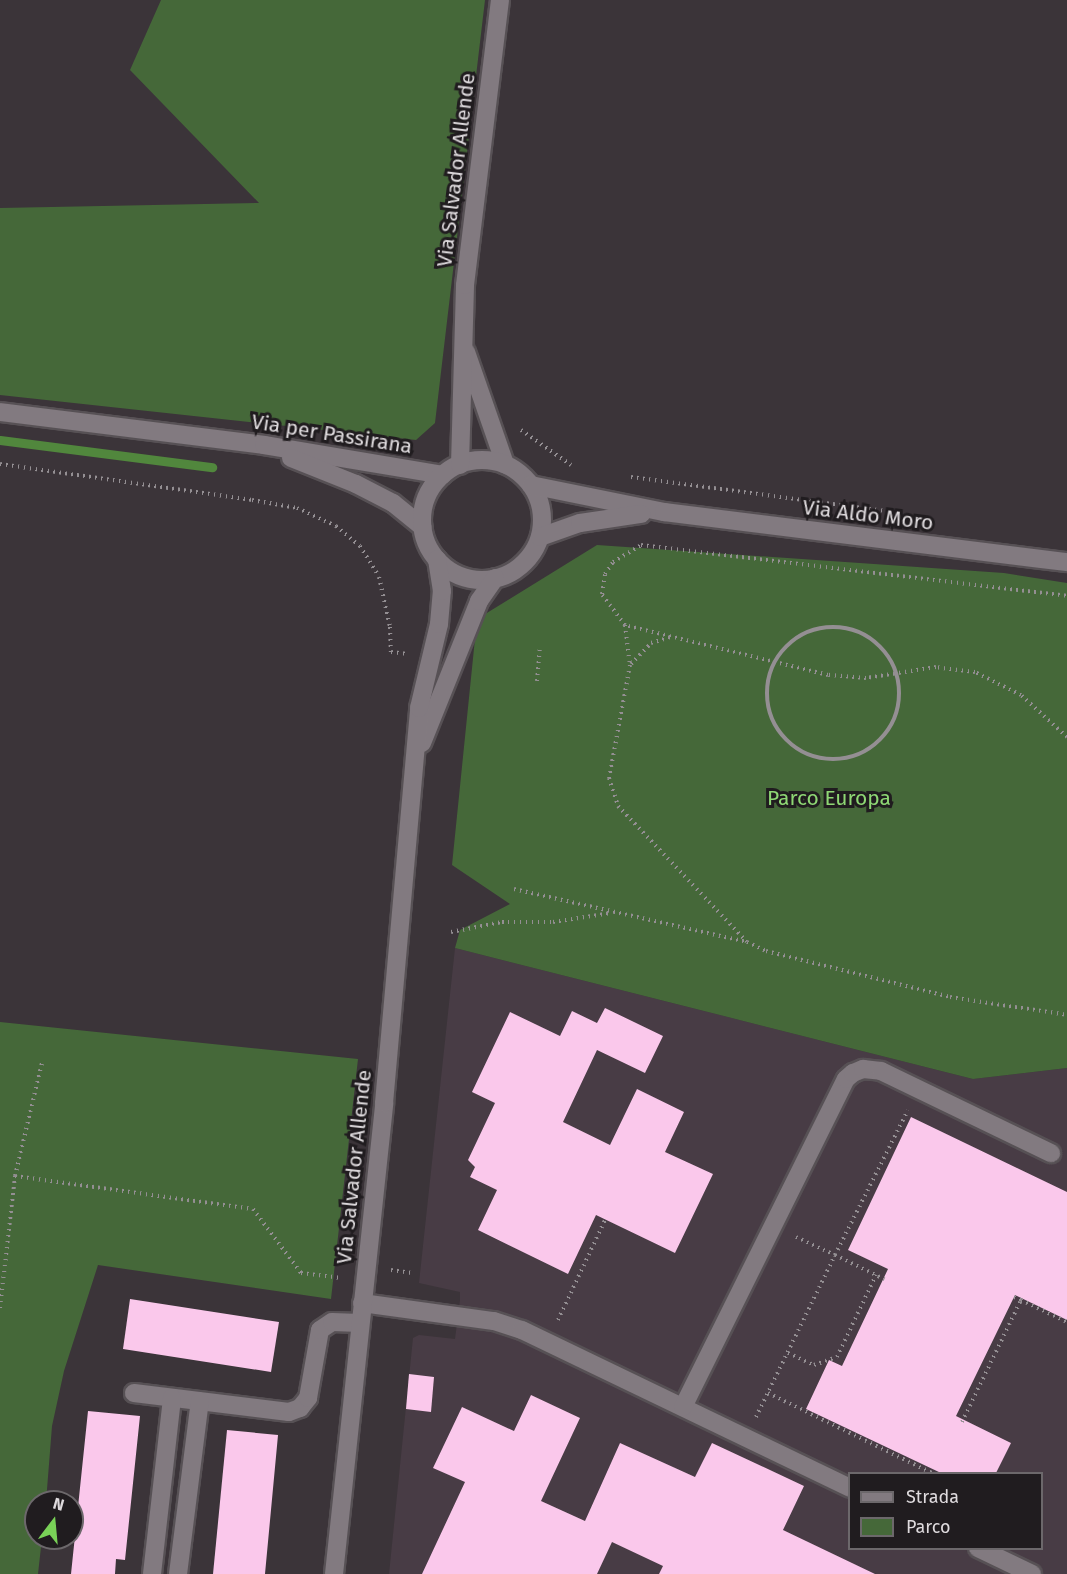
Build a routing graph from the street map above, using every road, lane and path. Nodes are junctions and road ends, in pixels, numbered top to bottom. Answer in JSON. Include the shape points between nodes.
{"nodes":[{"id":1,"x":500,"y":0,"type":"edge"},
{"id":2,"x":463,"y":345,"type":"junction"},
{"id":3,"x":0,"y":412,"type":"edge"},
{"id":4,"x":513,"y":420,"type":"dead end"},
{"id":5,"x":214,"y":439,"type":"junction"},
{"id":6,"x":0,"y":464,"type":"edge"},
{"id":7,"x":460,"y":465,"type":"junction"},
{"id":8,"x":505,"y":465,"type":"junction"},
{"id":9,"x":574,"y":466,"type":"dead end"},
{"id":10,"x":443,"y":475,"type":"junction"},
{"id":11,"x":619,"y":475,"type":"dead end"},
{"id":12,"x":531,"y":485,"type":"junction"},
{"id":13,"x":664,"y":512,"type":"junction"},
{"id":14,"x":895,"y":513,"type":"dead end"},
{"id":15,"x":423,"y":527,"type":"junction"},
{"id":16,"x":540,"y":537,"type":"junction"},
{"id":17,"x":437,"y":559,"type":"junction"},
{"id":18,"x":1067,"y":562,"type":"edge"},
{"id":19,"x":495,"y":578,"type":"junction"},
{"id":20,"x":1067,"y":596,"type":"edge"},
{"id":21,"x":626,"y":624,"type":"junction"},
{"id":22,"x":671,"y":637,"type":"junction"},
{"id":23,"x":540,"y":649,"type":"dead end"},
{"id":24,"x":432,"y":658,"type":"junction"},
{"id":25,"x":773,"y":663,"type":"junction"},
{"id":26,"x":630,"y":665,"type":"junction"},
{"id":27,"x":896,"y":671,"type":"junction"},
{"id":28,"x":537,"y":681,"type":"dead end"},
{"id":29,"x":1067,"y":736,"type":"edge"},
{"id":30,"x":416,"y":765,"type":"junction"},
{"id":31,"x":513,"y":889,"type":"dead end"},
{"id":32,"x":615,"y":913,"type":"junction"},
{"id":33,"x":451,"y":932,"type":"dead end"},
{"id":34,"x":747,"y":942,"type":"junction"},
{"id":35,"x":1067,"y":1015,"type":"edge"},
{"id":36,"x":42,"y":1064,"type":"dead end"},
{"id":37,"x":918,"y":1089,"type":"junction"},
{"id":38,"x":1051,"y":1153,"type":"dead end"},
{"id":39,"x":15,"y":1176,"type":"junction"},
{"id":40,"x":605,"y":1220,"type":"dead end"},
{"id":41,"x":773,"y":1226,"type":"junction"},
{"id":42,"x":835,"y":1255,"type":"junction"},
{"id":43,"x":381,"y":1269,"type":"dead end"},
{"id":44,"x":412,"y":1273,"type":"dead end"},
{"id":45,"x":876,"y":1275,"type":"junction"},
{"id":46,"x":884,"y":1278,"type":"dead end"},
{"id":47,"x":344,"y":1279,"type":"dead end"},
{"id":48,"x":1014,"y":1297,"type":"dead end"},
{"id":49,"x":1021,"y":1300,"type":"junction"},
{"id":50,"x":362,"y":1303,"type":"junction"},
{"id":51,"x":0,"y":1308,"type":"edge"},
{"id":52,"x":1067,"y":1322,"type":"edge"},
{"id":53,"x":360,"y":1323,"type":"junction"},
{"id":54,"x":547,"y":1342,"type":"junction"},
{"id":55,"x":788,"y":1353,"type":"junction"},
{"id":56,"x":134,"y":1393,"type":"dead end"},
{"id":57,"x":768,"y":1393,"type":"junction"},
{"id":58,"x":172,"y":1398,"type":"junction"},
{"id":59,"x":200,"y":1401,"type":"junction"},
{"id":60,"x":683,"y":1407,"type":"junction"},
{"id":61,"x":962,"y":1422,"type":"dead end"},
{"id":62,"x":753,"y":1423,"type":"dead end"},
{"id":63,"x":932,"y":1472,"type":"edge"},
{"id":64,"x":848,"y":1488,"type":"edge"},
{"id":65,"x":982,"y":1550,"type":"edge"},
{"id":66,"x":152,"y":1574,"type":"edge"},
{"id":67,"x":178,"y":1574,"type":"edge"},
{"id":68,"x":334,"y":1574,"type":"edge"},
{"id":69,"x":1032,"y":1574,"type":"edge"}],
"edges":[{"from":1,"to":2,"type":"street","name":"Via Salvador Allende","via":[[465,285]]},
{"from":2,"to":7,"type":"street","name":"Via Salvador Allende"},
{"from":2,"to":8,"type":"street","name":"Via Salvador Allende"},
{"from":3,"to":5,"type":"street","name":"Via per Passirana"},
{"from":4,"to":9,"type":"path","via":[[528,438]]},
{"from":5,"to":10,"type":"street","name":"Via per Passirana"},
{"from":5,"to":15,"type":"street","name":"Via per Passirana","via":[[335,474],[393,503]]},
{"from":6,"to":24,"type":"path","via":[[297,508],[336,526],[360,546],[379,577],[391,652]]},
{"from":7,"to":8,"type":"street","via":[[482,461]]},
{"from":7,"to":10,"type":"street"},
{"from":8,"to":12,"type":"street"},
{"from":10,"to":15,"type":"street","via":[[427,499]]},
{"from":11,"to":14,"type":"path"},
{"from":12,"to":13,"type":"street","name":"Via Aldo Moro"},
{"from":12,"to":16,"type":"street","via":[[539,501]]},
{"from":13,"to":16,"type":"street","name":"Via Aldo Moro","via":[[580,523]]},
{"from":13,"to":18,"type":"street","name":"Via Aldo Moro"},
{"from":15,"to":17,"type":"street"},
{"from":16,"to":19,"type":"street","via":[[523,564]]},
{"from":17,"to":19,"type":"street","via":[[464,577]]},
{"from":17,"to":24,"type":"street","name":"Via Salvador Allende","via":[[442,591]]},
{"from":19,"to":30,"type":"street","name":"Via Salvador Allende","via":[[479,601],[444,683]]},
{"from":20,"to":21,"type":"path","via":[[641,545],[613,562],[605,574],[602,594]]},
{"from":21,"to":22,"type":"path"},
{"from":21,"to":26,"type":"path"},
{"from":22,"to":25,"type":"path"},
{"from":22,"to":26,"type":"path","via":[[651,644]]},
{"from":23,"to":28,"type":"path"},
{"from":24,"to":30,"type":"street","name":"Via Salvador Allende","via":[[419,708]]},
{"from":25,"to":27,"type":"path","via":[[847,677]]},
{"from":25,"to":27,"type":"path","via":[[800,635],[837,626],[873,640]]},
{"from":25,"to":27,"type":"path","via":[[767,684],[768,705],[776,726],[789,742],[808,754],[829,759],[850,757],[870,748],[886,733],[898,703]]},
{"from":26,"to":34,"type":"path","via":[[609,778],[618,806]]},
{"from":27,"to":29,"type":"path","via":[[936,667],[975,672],[1022,695]]},
{"from":30,"to":50,"type":"street","name":"Via Salvador Allende"},
{"from":31,"to":32,"type":"path"},
{"from":32,"to":33,"type":"path","via":[[553,922],[502,922]]},
{"from":32,"to":34,"type":"path"},
{"from":34,"to":35,"type":"path","via":[[766,951],[950,997]]},
{"from":36,"to":39,"type":"path"},
{"from":37,"to":38,"type":"street"},
{"from":37,"to":41,"type":"street","via":[[872,1069],[862,1069],[846,1079]]},
{"from":37,"to":42,"type":"path"},
{"from":39,"to":47,"type":"path","via":[[253,1209],[301,1273]]},
{"from":39,"to":51,"type":"path"},
{"from":40,"to":54,"type":"path"},
{"from":41,"to":42,"type":"path"},
{"from":41,"to":60,"type":"street"},
{"from":42,"to":45,"type":"path"},
{"from":42,"to":55,"type":"path"},
{"from":43,"to":44,"type":"path"},
{"from":45,"to":46,"type":"path"},
{"from":45,"to":55,"type":"path","via":[[837,1357],[814,1365]]},
{"from":48,"to":49,"type":"path"},
{"from":49,"to":52,"type":"path"},
{"from":49,"to":61,"type":"path"},
{"from":50,"to":53,"type":"street","name":"Via Salvador Allende"},
{"from":50,"to":54,"type":"street","via":[[494,1321]]},
{"from":53,"to":59,"type":"street","via":[[332,1322],[320,1330],[311,1390],[300,1408],[289,1412]]},
{"from":53,"to":68,"type":"street","name":"Via Salvador Allende"},
{"from":54,"to":60,"type":"street"},
{"from":55,"to":57,"type":"path"},
{"from":56,"to":58,"type":"street"},
{"from":57,"to":62,"type":"path"},
{"from":57,"to":63,"type":"path"},
{"from":58,"to":59,"type":"street"},
{"from":58,"to":66,"type":"street"},
{"from":59,"to":67,"type":"street"},
{"from":60,"to":64,"type":"street"},
{"from":65,"to":69,"type":"street"}]}
